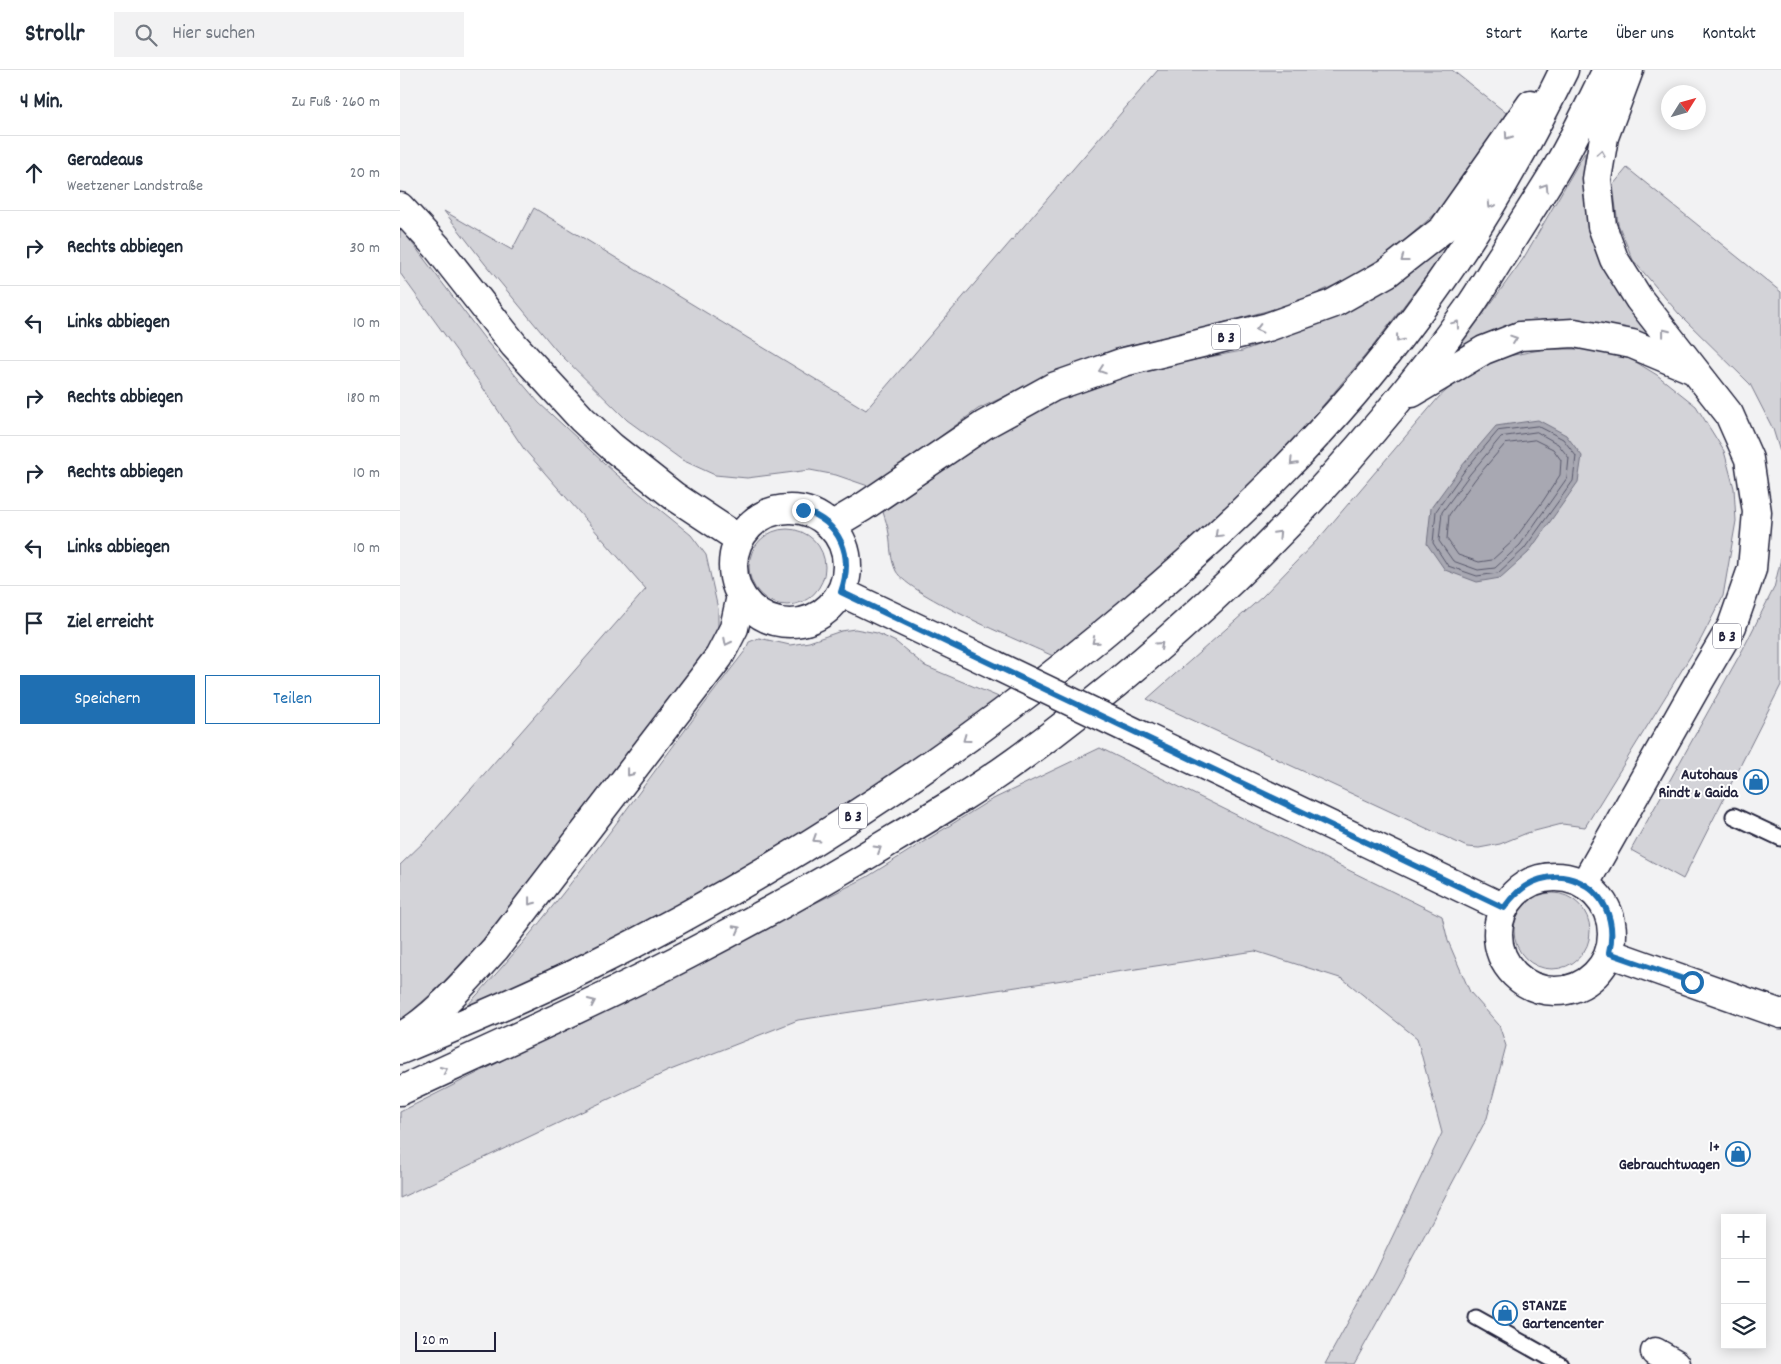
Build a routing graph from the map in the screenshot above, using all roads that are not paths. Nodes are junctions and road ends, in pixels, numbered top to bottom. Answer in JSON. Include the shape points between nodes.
{"nodes":[{"id":1,"x":1559,"y":70,"type":"edge"},
{"id":2,"x":1564,"y":70,"type":"edge"},
{"id":3,"x":1607,"y":70,"type":"edge"},
{"id":4,"x":1629,"y":70,"type":"edge"},
{"id":5,"x":400,"y":207,"type":"edge"},
{"id":6,"x":1695,"y":370,"type":"junction"},
{"id":7,"x":1395,"y":404,"type":"junction"},
{"id":8,"x":830,"y":526,"type":"junction"},
{"id":9,"x":739,"y":539,"type":"junction"},
{"id":10,"x":841,"y":592,"type":"junction"},
{"id":11,"x":741,"y":596,"type":"junction"},
{"id":12,"x":1734,"y":816,"type":"dead end"},
{"id":13,"x":1781,"y":838,"type":"edge"},
{"id":14,"x":1584,"y":884,"type":"junction"},
{"id":15,"x":1504,"y":908,"type":"junction"},
{"id":16,"x":1609,"y":953,"type":"junction"},
{"id":17,"x":1781,"y":1014,"type":"edge"},
{"id":18,"x":400,"y":1037,"type":"edge"},
{"id":19,"x":400,"y":1050,"type":"edge"},
{"id":20,"x":400,"y":1091,"type":"edge"},
{"id":21,"x":1476,"y":1317,"type":"dead end"},
{"id":22,"x":1560,"y":1364,"type":"edge"}],
"edges":[{"from":1,"to":8,"type":"main road","number":"B 3","one_way":true,"via":[[1526,110],[1443,228],[1387,273],[1332,304],[1268,327],[1124,362],[1053,387],[984,425]]},
{"from":2,"to":19,"type":"main road","number":"B 3","one_way":true,"via":[[1486,213],[1436,288],[1378,365],[1297,458],[1177,572],[1016,703],[846,821],[761,873],[585,968],[495,1011]]},
{"from":7,"to":3,"type":"main road","number":"B 3","one_way":true,"via":[[1475,298],[1556,169]]},
{"from":6,"to":4,"type":"main road","one_way":true,"via":[[1639,299],[1614,259],[1602,226],[1597,179],[1604,137]]},
{"from":5,"to":9,"type":"main road","via":[[437,247],[514,346],[582,419],[674,496]]},
{"from":7,"to":6,"type":"main road","one_way":true,"via":[[1484,350],[1520,336],[1574,333],[1632,344]]},
{"from":6,"to":14,"type":"main road","number":"B 3","via":[[1729,414],[1749,459],[1757,512],[1752,569],[1732,626]]},
{"from":20,"to":7,"type":"main road","number":"B 3","one_way":true,"via":[[609,994],[768,912],[883,846],[1013,763],[1150,654],[1215,596],[1325,485]]},
{"from":8,"to":9,"type":"main road","via":[[813,514],[782,509],[761,516]]},
{"from":8,"to":10,"type":"main road","via":[[846,557],[846,578]]},
{"from":9,"to":11,"type":"main road","via":[[733,568]]},
{"from":10,"to":11,"type":"main road","via":[[824,612],[812,619],[792,623],[760,615]]},
{"from":10,"to":15,"type":"main road","bridge":true},
{"from":11,"to":18,"type":"main road","one_way":true,"via":[[734,628],[719,657],[501,941],[457,991]]},
{"from":12,"to":13,"type":"lane"},
{"from":14,"to":15,"type":"main road","via":[[1558,876],[1543,878],[1520,889]]},
{"from":14,"to":16,"type":"main road","via":[[1604,903],[1609,915],[1612,941]]},
{"from":15,"to":16,"type":"main road","via":[[1499,922],[1500,951],[1506,964],[1528,985],[1555,992],[1582,985],[1594,977]]},
{"from":16,"to":17,"type":"main road"},
{"from":21,"to":22,"type":"lane"}]}
